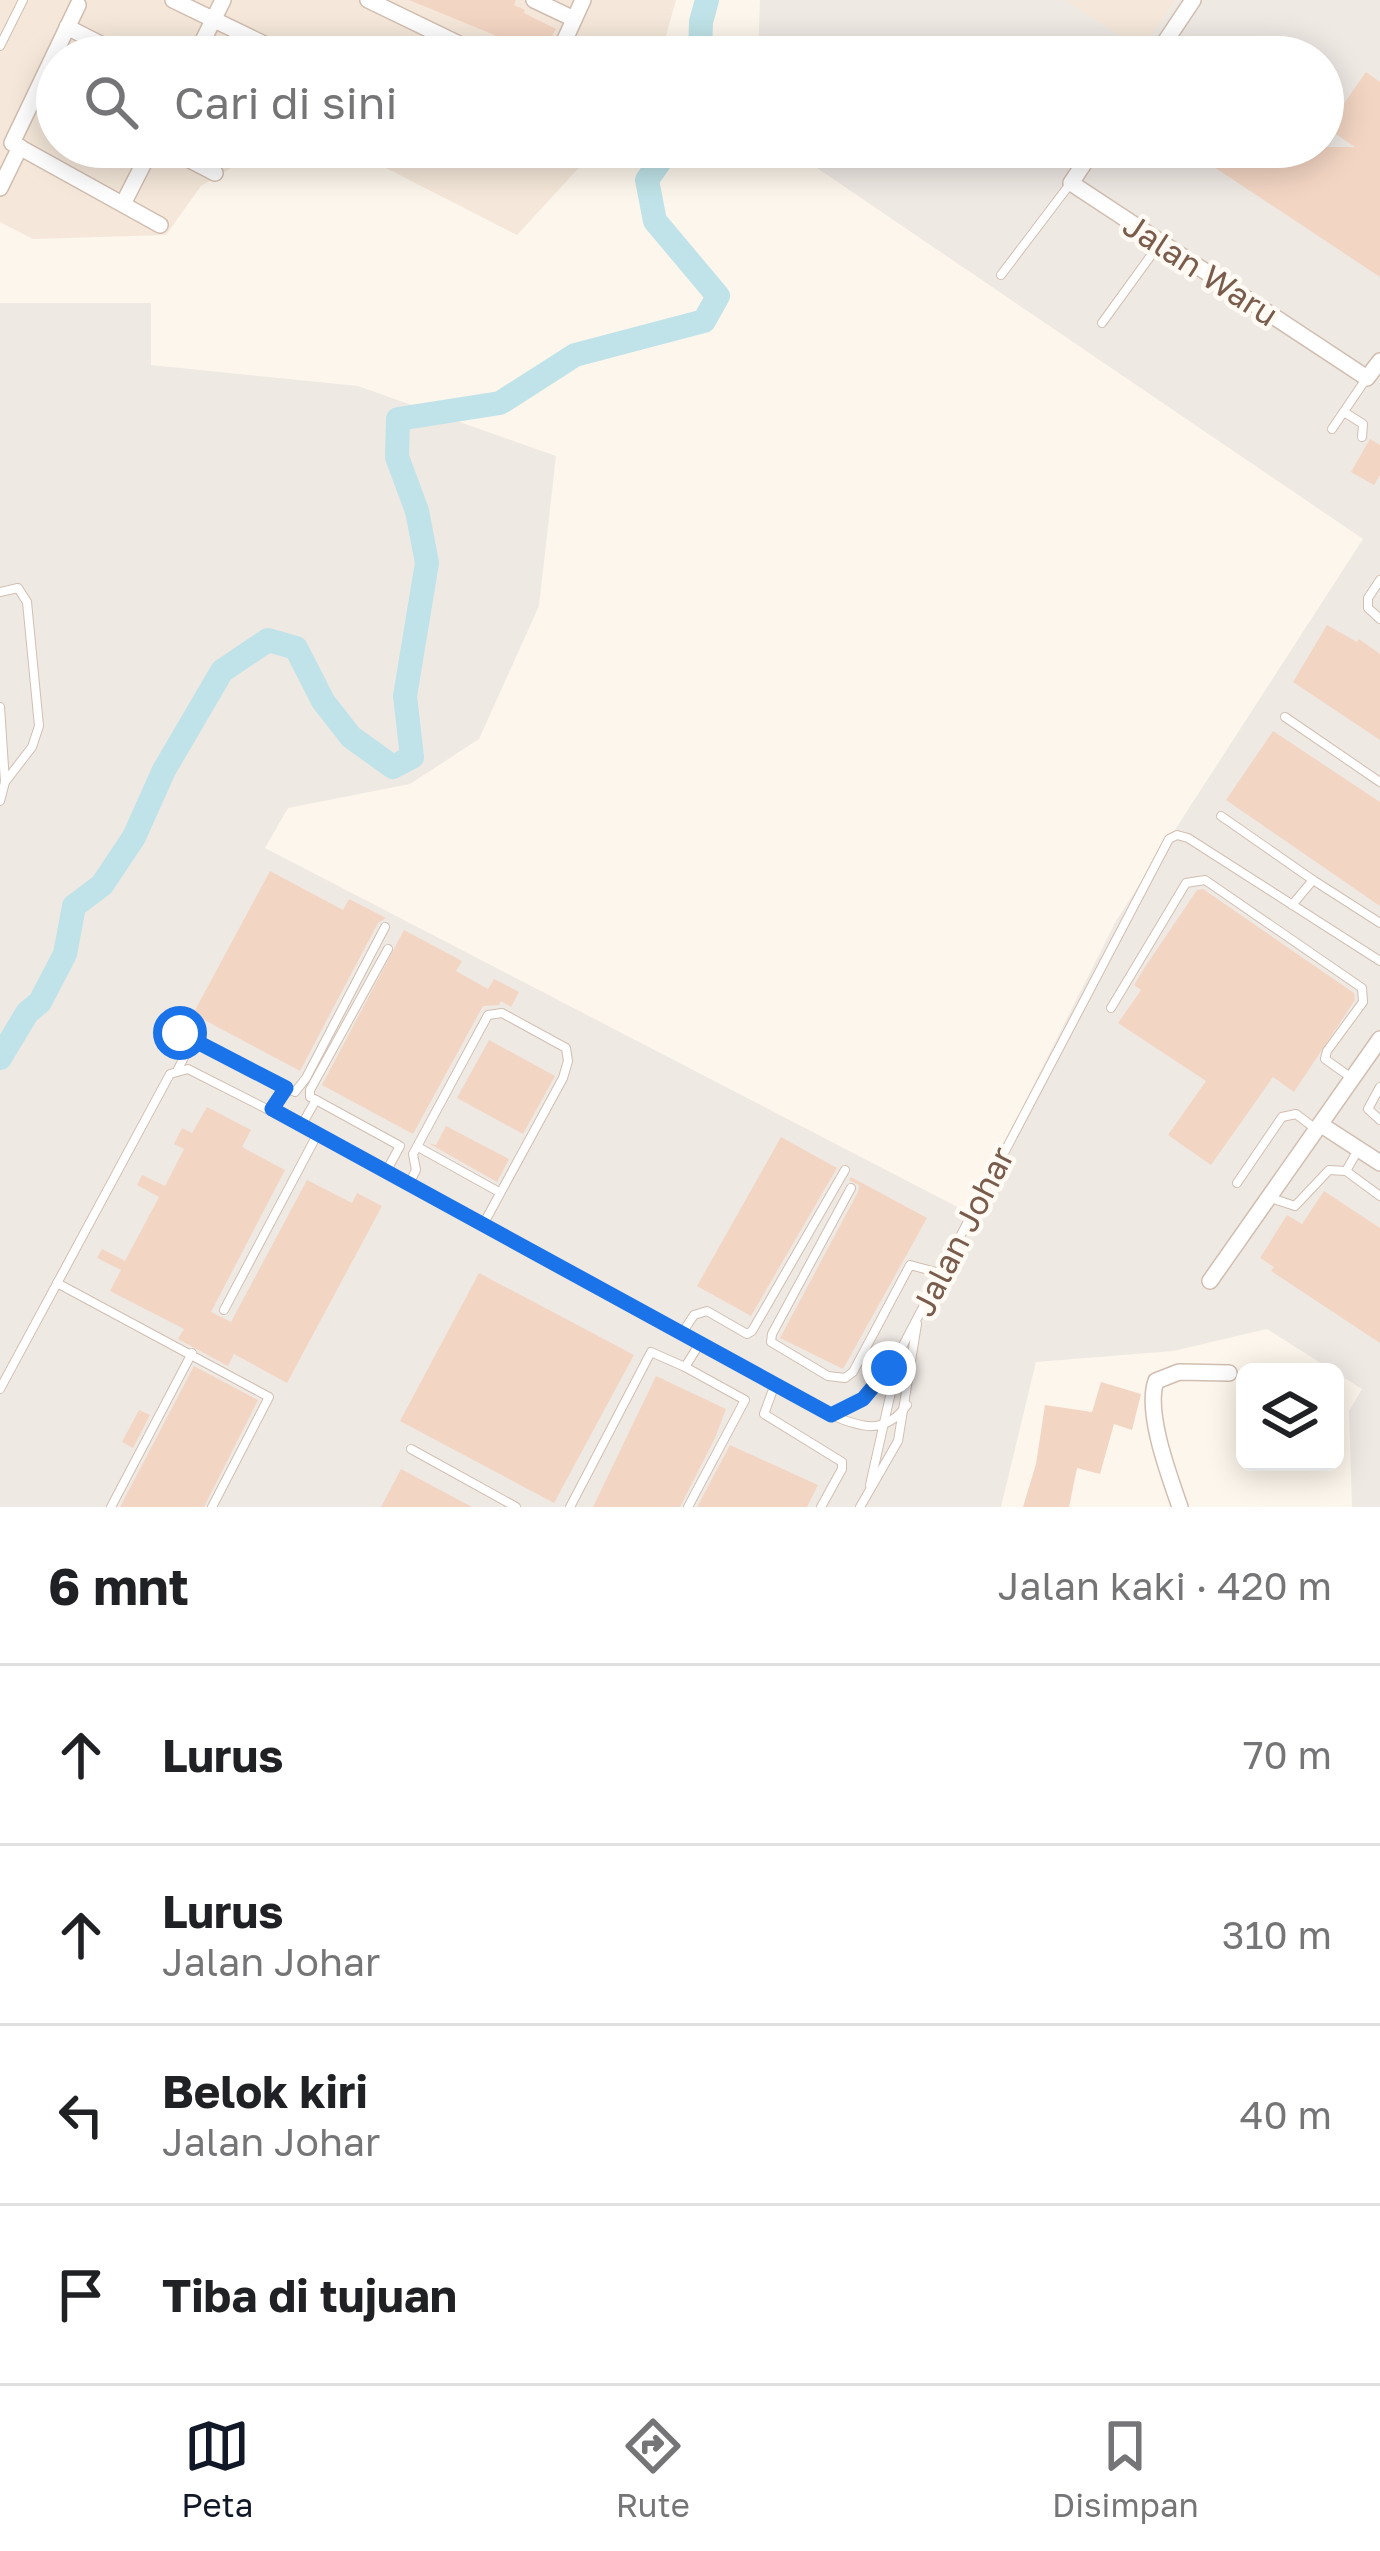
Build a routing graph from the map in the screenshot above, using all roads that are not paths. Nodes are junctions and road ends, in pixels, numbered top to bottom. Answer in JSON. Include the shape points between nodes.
{"nodes":[{"id":1,"x":23,"y":0,"type":"edge"},
{"id":2,"x":173,"y":0,"type":"edge"},
{"id":3,"x":223,"y":0,"type":"edge"},
{"id":4,"x":368,"y":0,"type":"edge"},
{"id":5,"x":534,"y":0,"type":"edge"},
{"id":6,"x":583,"y":0,"type":"edge"},
{"id":7,"x":1184,"y":3,"type":"edge"},
{"id":8,"x":77,"y":5,"type":"dead end"},
{"id":9,"x":213,"y":20,"type":"junction"},
{"id":10,"x":574,"y":20,"type":"junction"},
{"id":11,"x":67,"y":27,"type":"junction"},
{"id":12,"x":64,"y":36,"type":"edge"},
{"id":13,"x":85,"y":36,"type":"edge"},
{"id":14,"x":205,"y":36,"type":"edge"},
{"id":15,"x":246,"y":36,"type":"edge"},
{"id":16,"x":443,"y":36,"type":"edge"},
{"id":17,"x":567,"y":36,"type":"edge"},
{"id":18,"x":1166,"y":36,"type":"edge"},
{"id":19,"x":0,"y":46,"type":"edge"},
{"id":20,"x":36,"y":109,"type":"edge"},
{"id":21,"x":16,"y":145,"type":"junction"},
{"id":22,"x":36,"y":156,"type":"edge"},
{"id":23,"x":58,"y":168,"type":"edge"},
{"id":24,"x":141,"y":168,"type":"edge"},
{"id":25,"x":205,"y":168,"type":"edge"},
{"id":26,"x":1081,"y":168,"type":"edge"},
{"id":27,"x":214,"y":173,"type":"dead end"},
{"id":28,"x":1071,"y":183,"type":"junction"},
{"id":29,"x":0,"y":188,"type":"edge"},
{"id":30,"x":123,"y":204,"type":"junction"},
{"id":31,"x":160,"y":225,"type":"dead end"},
{"id":32,"x":1161,"y":242,"type":"junction"},
{"id":33,"x":1001,"y":275,"type":"dead end"},
{"id":34,"x":1102,"y":323,"type":"dead end"},
{"id":35,"x":1380,"y":362,"type":"edge"},
{"id":36,"x":1367,"y":378,"type":"junction"},
{"id":37,"x":1344,"y":412,"type":"junction"},
{"id":38,"x":1333,"y":429,"type":"dead end"},
{"id":39,"x":1362,"y":437,"type":"dead end"},
{"id":40,"x":1380,"y":580,"type":"edge"},
{"id":41,"x":0,"y":592,"type":"edge"},
{"id":42,"x":1380,"y":619,"type":"edge"},
{"id":43,"x":0,"y":707,"type":"edge"},
{"id":44,"x":1285,"y":717,"type":"dead end"},
{"id":45,"x":4,"y":782,"type":"junction"},
{"id":46,"x":1380,"y":782,"type":"edge"},
{"id":47,"x":0,"y":801,"type":"edge"},
{"id":48,"x":1221,"y":816,"type":"dead end"},
{"id":49,"x":1313,"y":880,"type":"junction"},
{"id":50,"x":1292,"y":904,"type":"junction"},
{"id":51,"x":1380,"y":923,"type":"edge"},
{"id":52,"x":385,"y":927,"type":"dead end"},
{"id":53,"x":388,"y":949,"type":"dead end"},
{"id":54,"x":1380,"y":962,"type":"edge"},
{"id":55,"x":1111,"y":1008,"type":"dead end"},
{"id":56,"x":180,"y":1033,"type":"dead end"},
{"id":57,"x":193,"y":1040,"type":"junction"},
{"id":58,"x":1377,"y":1050,"type":"edge"},
{"id":59,"x":178,"y":1069,"type":"junction"},
{"id":60,"x":1354,"y":1080,"type":"junction"},
{"id":61,"x":1380,"y":1087,"type":"edge"},
{"id":62,"x":286,"y":1088,"type":"junction"},
{"id":63,"x":316,"y":1100,"type":"junction"},
{"id":64,"x":272,"y":1109,"type":"junction"},
{"id":65,"x":1380,"y":1120,"type":"edge"},
{"id":66,"x":301,"y":1126,"type":"junction"},
{"id":67,"x":1320,"y":1128,"type":"junction"},
{"id":68,"x":317,"y":1135,"type":"junction"},
{"id":69,"x":418,"y":1147,"type":"junction"},
{"id":70,"x":1358,"y":1148,"type":"junction"},
{"id":71,"x":1380,"y":1163,"type":"edge"},
{"id":72,"x":387,"y":1170,"type":"junction"},
{"id":73,"x":844,"y":1170,"type":"dead end"},
{"id":74,"x":1346,"y":1171,"type":"junction"},
{"id":75,"x":409,"y":1183,"type":"junction"},
{"id":76,"x":1238,"y":1183,"type":"dead end"},
{"id":77,"x":851,"y":1188,"type":"dead end"},
{"id":78,"x":499,"y":1192,"type":"junction"},
{"id":79,"x":1380,"y":1196,"type":"edge"},
{"id":80,"x":1271,"y":1198,"type":"junction"},
{"id":81,"x":484,"y":1223,"type":"junction"},
{"id":82,"x":940,"y":1273,"type":"junction"},
{"id":83,"x":1210,"y":1281,"type":"dead end"},
{"id":84,"x":57,"y":1283,"type":"junction"},
{"id":85,"x":224,"y":1310,"type":"dead end"},
{"id":86,"x":918,"y":1317,"type":"junction"},
{"id":87,"x":682,"y":1333,"type":"junction"},
{"id":88,"x":700,"y":1342,"type":"junction"},
{"id":89,"x":192,"y":1353,"type":"junction"},
{"id":90,"x":892,"y":1364,"type":"junction"},
{"id":91,"x":686,"y":1367,"type":"junction"},
{"id":92,"x":1229,"y":1373,"type":"dead end"},
{"id":93,"x":775,"y":1384,"type":"junction"},
{"id":94,"x":0,"y":1389,"type":"edge"},
{"id":95,"x":907,"y":1405,"type":"junction"},
{"id":96,"x":831,"y":1415,"type":"junction"},
{"id":97,"x":880,"y":1427,"type":"junction"},
{"id":98,"x":411,"y":1449,"type":"dead end"},
{"id":99,"x":869,"y":1491,"type":"junction"},
{"id":100,"x":111,"y":1507,"type":"edge"},
{"id":101,"x":212,"y":1507,"type":"edge"},
{"id":102,"x":516,"y":1507,"type":"edge"},
{"id":103,"x":571,"y":1507,"type":"edge"},
{"id":104,"x":688,"y":1507,"type":"edge"},
{"id":105,"x":821,"y":1507,"type":"edge"},
{"id":106,"x":860,"y":1507,"type":"edge"},
{"id":107,"x":1180,"y":1507,"type":"edge"}],
"edges":[{"from":1,"to":19,"type":"lane"},
{"from":2,"to":9,"type":"street"},
{"from":3,"to":9,"type":"street"},
{"from":4,"to":16,"type":"street"},
{"from":5,"to":10,"type":"street"},
{"from":6,"to":10,"type":"street"},
{"from":7,"to":18,"type":"street"},
{"from":8,"to":11,"type":"street"},
{"from":9,"to":14,"type":"street"},
{"from":9,"to":15,"type":"street"},
{"from":10,"to":17,"type":"street"},
{"from":11,"to":12,"type":"street"},
{"from":11,"to":13,"type":"street"},
{"from":20,"to":21,"type":"street"},
{"from":21,"to":22,"type":"street"},
{"from":21,"to":29,"type":"street"},
{"from":23,"to":30,"type":"street"},
{"from":24,"to":30,"type":"street"},
{"from":25,"to":27,"type":"street"},
{"from":26,"to":28,"type":"street"},
{"from":28,"to":32,"type":"street","name":"Jalan Waru"},
{"from":28,"to":33,"type":"lane"},
{"from":30,"to":31,"type":"street"},
{"from":32,"to":34,"type":"lane"},
{"from":32,"to":36,"type":"street","name":"Jalan Waru"},
{"from":35,"to":36,"type":"street"},
{"from":36,"to":37,"type":"lane"},
{"from":37,"to":38,"type":"lane"},
{"from":37,"to":39,"type":"lane","via":[[1363,424]]},
{"from":40,"to":42,"type":"lane","via":[[1368,608]]},
{"from":41,"to":45,"type":"lane","via":[[18,588],[27,602],[39,726]]},
{"from":43,"to":45,"type":"lane"},
{"from":44,"to":46,"type":"lane"},
{"from":45,"to":47,"type":"lane"},
{"from":48,"to":49,"type":"lane"},
{"from":49,"to":50,"type":"lane"},
{"from":49,"to":51,"type":"lane"},
{"from":50,"to":54,"type":"lane","name":"Jalan Johar"},
{"from":50,"to":82,"type":"lane","name":"Jalan Johar","via":[[1188,838],[1169,839]]},
{"from":52,"to":62,"type":"lane","via":[[306,1078],[295,1092]]},
{"from":53,"to":63,"type":"lane","via":[[310,1090]]},
{"from":55,"to":60,"type":"lane","via":[[1186,884],[1205,880],[1362,988],[1364,1002],[1325,1059]]},
{"from":56,"to":57,"type":"lane"},
{"from":57,"to":59,"type":"lane"},
{"from":57,"to":62,"type":"lane"},
{"from":58,"to":60,"type":"street"},
{"from":59,"to":64,"type":"lane"},
{"from":59,"to":84,"type":"lane"},
{"from":60,"to":67,"type":"street"},
{"from":61,"to":65,"type":"lane","via":[[1368,1109]]},
{"from":62,"to":64,"type":"lane"},
{"from":63,"to":66,"type":"lane"},
{"from":63,"to":72,"type":"lane","via":[[400,1146]]},
{"from":64,"to":66,"type":"lane"},
{"from":66,"to":68,"type":"lane"},
{"from":67,"to":70,"type":"street"},
{"from":67,"to":76,"type":"lane","via":[[1296,1114],[1282,1117]]},
{"from":67,"to":80,"type":"street"},
{"from":68,"to":72,"type":"lane"},
{"from":68,"to":85,"type":"lane"},
{"from":69,"to":75,"type":"lane"},
{"from":69,"to":78,"type":"lane"},
{"from":69,"to":78,"type":"lane","via":[[488,1015],[502,1012],[566,1048],[568,1061]]},
{"from":70,"to":71,"type":"street"},
{"from":70,"to":74,"type":"lane"},
{"from":72,"to":75,"type":"lane"},
{"from":73,"to":87,"type":"lane","via":[[752,1331],[707,1311]]},
{"from":74,"to":79,"type":"lane"},
{"from":74,"to":80,"type":"lane","via":[[1329,1170],[1295,1205]]},
{"from":75,"to":81,"type":"lane"},
{"from":77,"to":82,"type":"lane","via":[[771,1342],[845,1378],[910,1264]]},
{"from":78,"to":81,"type":"lane"},
{"from":80,"to":83,"type":"street"},
{"from":81,"to":87,"type":"lane"},
{"from":82,"to":86,"type":"lane","name":"Jalan Johar"},
{"from":84,"to":89,"type":"lane"},
{"from":84,"to":94,"type":"lane"},
{"from":86,"to":90,"type":"lane","name":"Jalan Johar"},
{"from":86,"to":95,"type":"lane"},
{"from":87,"to":88,"type":"lane"},
{"from":88,"to":91,"type":"lane"},
{"from":88,"to":93,"type":"lane"},
{"from":89,"to":100,"type":"lane"},
{"from":89,"to":101,"type":"lane","via":[[269,1397]]},
{"from":90,"to":96,"type":"lane","name":"Jalan Johar","via":[[863,1399]]},
{"from":90,"to":97,"type":"lane"},
{"from":91,"to":103,"type":"lane","via":[[651,1352]]},
{"from":91,"to":104,"type":"lane","via":[[745,1400]]},
{"from":92,"to":107,"type":"street","via":[[1167,1374],[1152,1391]]},
{"from":93,"to":96,"type":"lane"},
{"from":93,"to":105,"type":"lane","via":[[764,1414],[842,1462]]},
{"from":95,"to":97,"type":"lane"},
{"from":95,"to":99,"type":"lane","via":[[898,1441]]},
{"from":96,"to":97,"type":"lane"},
{"from":97,"to":99,"type":"lane"},
{"from":98,"to":102,"type":"lane"},
{"from":99,"to":106,"type":"lane"}]}
